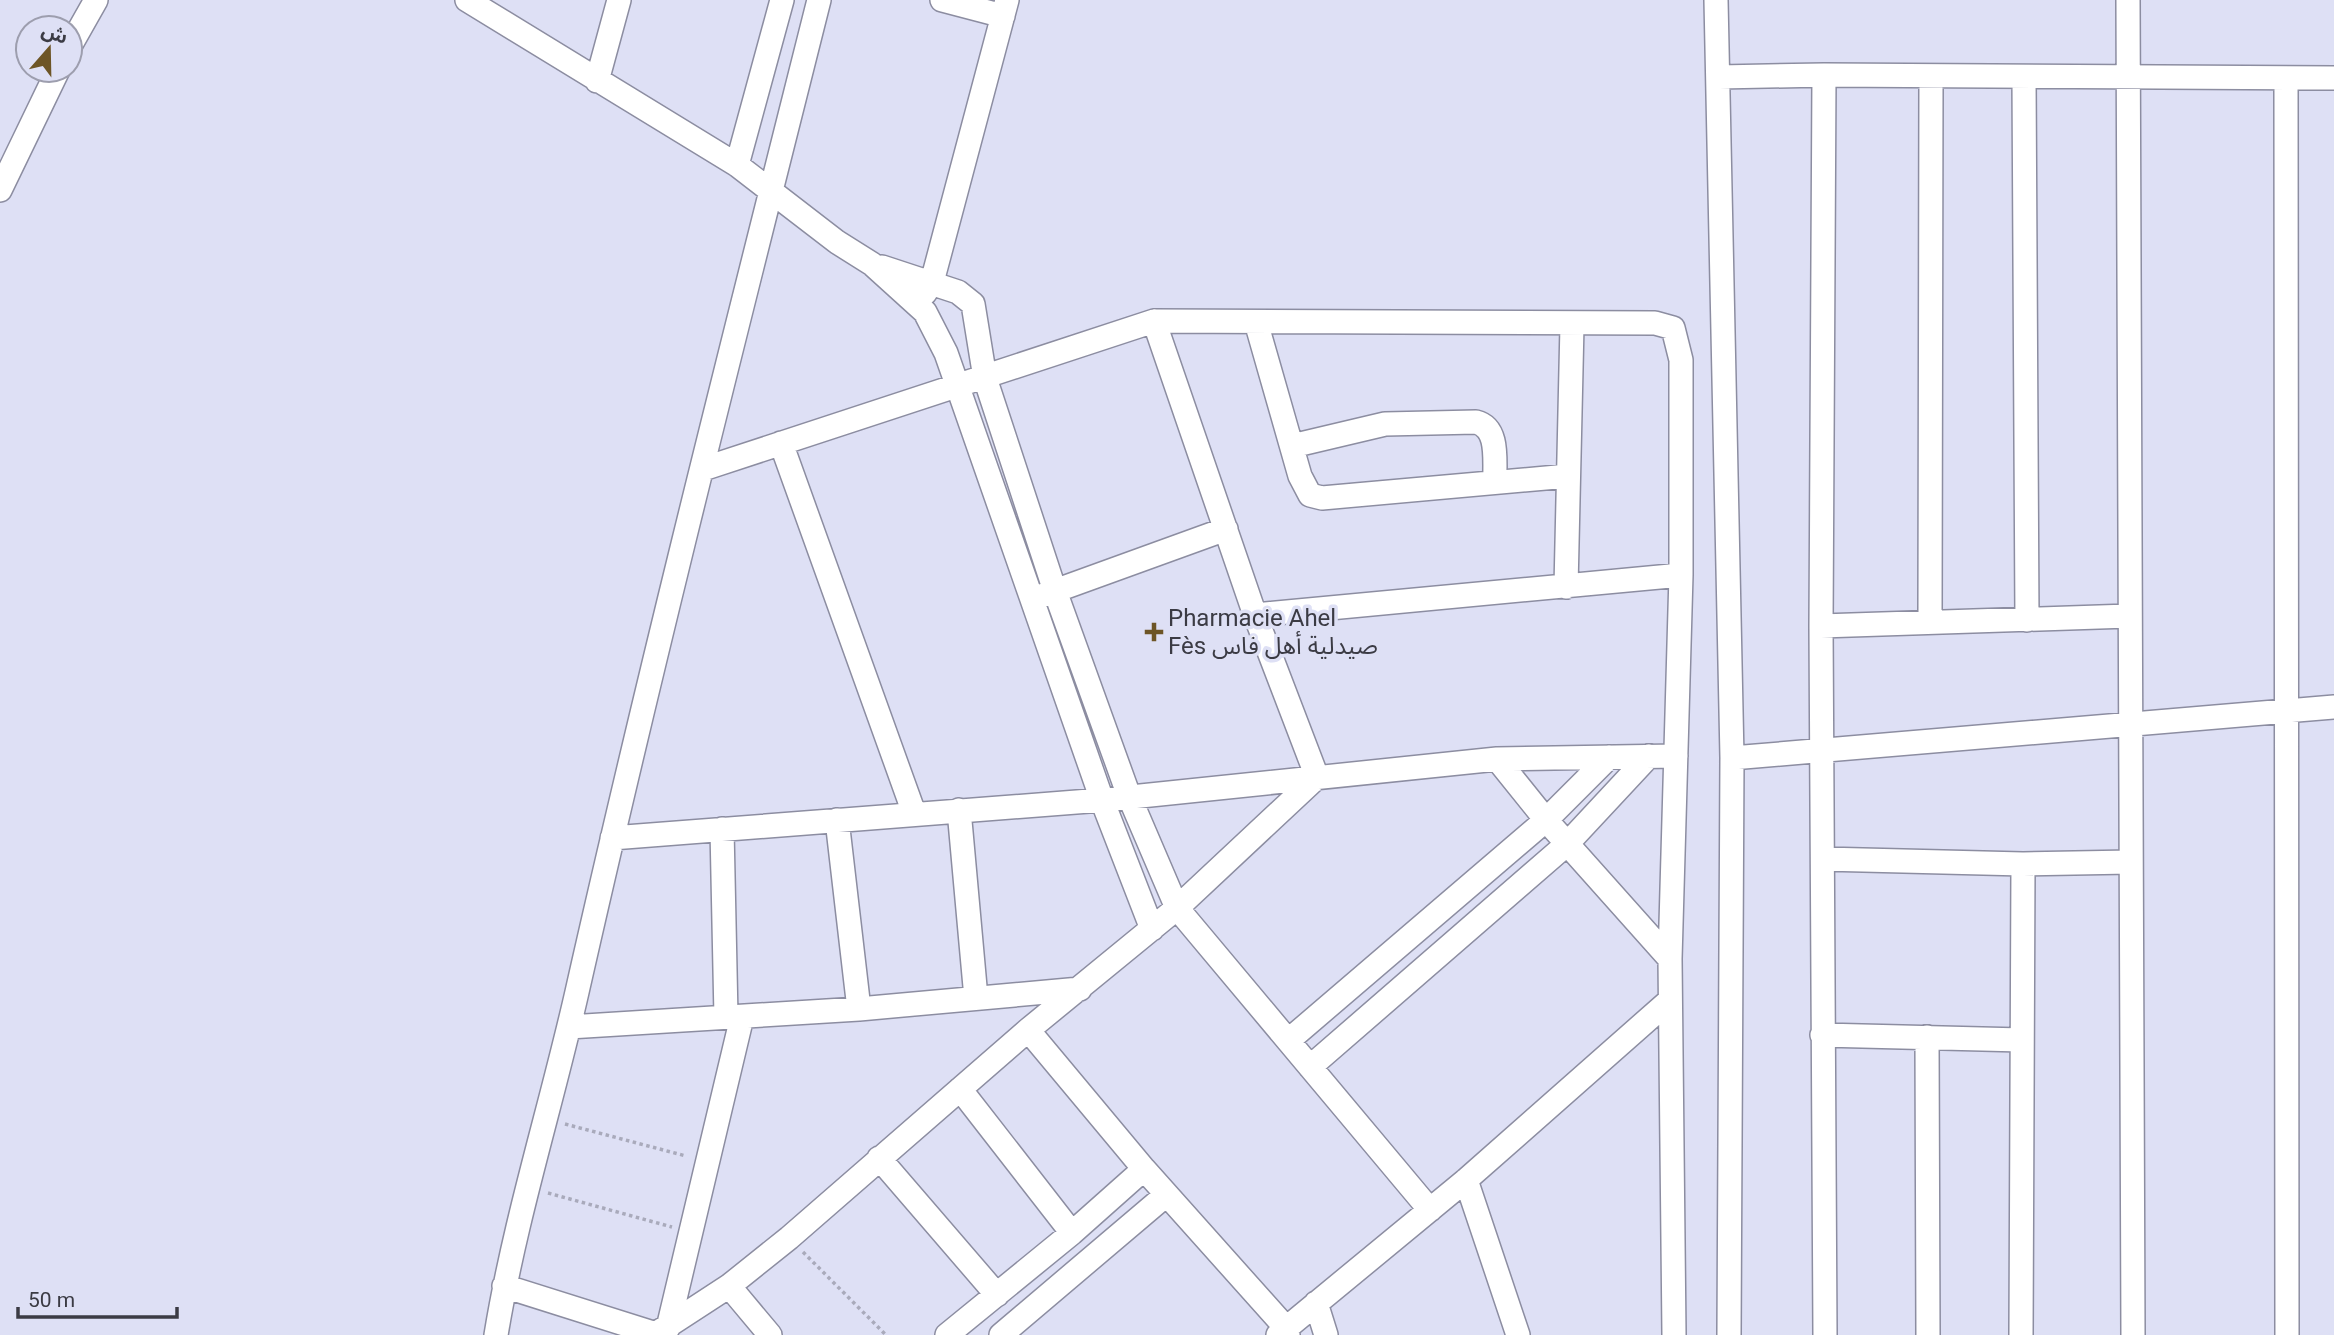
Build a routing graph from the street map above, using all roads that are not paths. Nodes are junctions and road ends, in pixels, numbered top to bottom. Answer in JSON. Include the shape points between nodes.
{"nodes":[{"id":1,"x":96,"y":0,"type":"edge"},
{"id":2,"x":467,"y":0,"type":"edge"},
{"id":3,"x":619,"y":0,"type":"edge"},
{"id":4,"x":782,"y":0,"type":"edge"},
{"id":5,"x":819,"y":0,"type":"edge"},
{"id":6,"x":942,"y":0,"type":"edge"},
{"id":7,"x":1716,"y":0,"type":"edge"},
{"id":8,"x":2128,"y":0,"type":"edge"},
{"id":9,"x":1005,"y":8,"type":"edge"},
{"id":10,"x":84,"y":21,"type":"edge"},
{"id":11,"x":1824,"y":75,"type":"junction"},
{"id":12,"x":1931,"y":76,"type":"junction"},
{"id":13,"x":1718,"y":77,"type":"junction"},
{"id":14,"x":2024,"y":78,"type":"junction"},
{"id":15,"x":2129,"y":78,"type":"junction"},
{"id":16,"x":2334,"y":78,"type":"edge"},
{"id":17,"x":2286,"y":79,"type":"junction"},
{"id":18,"x":597,"y":81,"type":"junction"},
{"id":19,"x":51,"y":84,"type":"edge"},
{"id":20,"x":737,"y":165,"type":"junction"},
{"id":21,"x":0,"y":190,"type":"edge"},
{"id":22,"x":771,"y":192,"type":"junction"},
{"id":23,"x":872,"y":264,"type":"junction"},
{"id":24,"x":932,"y":282,"type":"junction"},
{"id":25,"x":918,"y":304,"type":"junction"},
{"id":26,"x":1154,"y":321,"type":"junction"},
{"id":27,"x":1256,"y":323,"type":"junction"},
{"id":28,"x":1572,"y":325,"type":"junction"},
{"id":29,"x":985,"y":378,"type":"junction"},
{"id":30,"x":956,"y":386,"type":"junction"},
{"id":31,"x":781,"y":443,"type":"junction"},
{"id":32,"x":1292,"y":446,"type":"junction"},
{"id":33,"x":703,"y":468,"type":"junction"},
{"id":34,"x":1568,"y":476,"type":"junction"},
{"id":35,"x":1495,"y":482,"type":"junction"},
{"id":36,"x":1226,"y":529,"type":"junction"},
{"id":37,"x":1681,"y":575,"type":"junction"},
{"id":38,"x":1566,"y":587,"type":"junction"},
{"id":39,"x":1055,"y":591,"type":"junction"},
{"id":40,"x":1031,"y":599,"type":"junction"},
{"id":41,"x":1255,"y":615,"type":"junction"},
{"id":42,"x":2129,"y":616,"type":"junction"},
{"id":43,"x":2027,"y":620,"type":"junction"},
{"id":44,"x":1930,"y":622,"type":"junction"},
{"id":45,"x":1821,"y":626,"type":"junction"},
{"id":46,"x":2334,"y":707,"type":"edge"},
{"id":47,"x":2287,"y":712,"type":"junction"},
{"id":48,"x":2129,"y":722,"type":"junction"},
{"id":49,"x":1821,"y":751,"type":"junction"},
{"id":50,"x":1649,"y":756,"type":"junction"},
{"id":51,"x":1676,"y":756,"type":"junction"},
{"id":52,"x":1609,"y":757,"type":"junction"},
{"id":53,"x":1732,"y":758,"type":"junction"},
{"id":54,"x":1497,"y":759,"type":"junction"},
{"id":55,"x":1317,"y":776,"type":"junction"},
{"id":56,"x":1129,"y":796,"type":"junction"},
{"id":57,"x":1102,"y":800,"type":"junction"},
{"id":58,"x":959,"y":810,"type":"junction"},
{"id":59,"x":914,"y":813,"type":"junction"},
{"id":60,"x":837,"y":820,"type":"junction"},
{"id":61,"x":1546,"y":820,"type":"junction"},
{"id":62,"x":722,"y":829,"type":"junction"},
{"id":63,"x":612,"y":838,"type":"junction"},
{"id":64,"x":1567,"y":844,"type":"junction"},
{"id":65,"x":1823,"y":859,"type":"junction"},
{"id":66,"x":2130,"y":862,"type":"junction"},
{"id":67,"x":2023,"y":864,"type":"junction"},
{"id":68,"x":1177,"y":908,"type":"junction"},
{"id":69,"x":1152,"y":929,"type":"junction"},
{"id":70,"x":1670,"y":959,"type":"junction"},
{"id":71,"x":1080,"y":989,"type":"junction"},
{"id":72,"x":976,"y":998,"type":"junction"},
{"id":73,"x":1670,"y":1000,"type":"junction"},
{"id":74,"x":859,"y":1009,"type":"junction"},
{"id":75,"x":734,"y":1017,"type":"junction"},
{"id":76,"x":569,"y":1027,"type":"junction"},
{"id":77,"x":1028,"y":1030,"type":"junction"},
{"id":78,"x":1822,"y":1035,"type":"junction"},
{"id":79,"x":1927,"y":1037,"type":"junction"},
{"id":80,"x":1289,"y":1040,"type":"junction"},
{"id":81,"x":2022,"y":1040,"type":"junction"},
{"id":82,"x":1310,"y":1067,"type":"junction"},
{"id":83,"x":960,"y":1089,"type":"junction"},
{"id":84,"x":879,"y":1158,"type":"junction"},
{"id":85,"x":1144,"y":1169,"type":"junction"},
{"id":86,"x":1466,"y":1180,"type":"junction"},
{"id":87,"x":1166,"y":1195,"type":"junction"},
{"id":88,"x":1430,"y":1210,"type":"junction"},
{"id":89,"x":1072,"y":1233,"type":"junction"},
{"id":90,"x":504,"y":1286,"type":"junction"},
{"id":91,"x":729,"y":1286,"type":"junction"},
{"id":92,"x":997,"y":1294,"type":"junction"},
{"id":93,"x":1316,"y":1303,"type":"junction"},
{"id":94,"x":1016,"y":1330,"type":"edge"},
{"id":95,"x":659,"y":1332,"type":"edge"},
{"id":96,"x":1284,"y":1333,"type":"edge"},
{"id":97,"x":496,"y":1335,"type":"edge"},
{"id":98,"x":770,"y":1335,"type":"edge"},
{"id":99,"x":947,"y":1335,"type":"edge"},
{"id":100,"x":1326,"y":1335,"type":"edge"},
{"id":101,"x":1518,"y":1335,"type":"edge"},
{"id":102,"x":1674,"y":1335,"type":"edge"},
{"id":103,"x":1729,"y":1335,"type":"edge"},
{"id":104,"x":1825,"y":1335,"type":"edge"},
{"id":105,"x":1928,"y":1335,"type":"edge"},
{"id":106,"x":2021,"y":1335,"type":"edge"},
{"id":107,"x":2133,"y":1335,"type":"edge"},
{"id":108,"x":2287,"y":1335,"type":"edge"}],
"edges":[{"from":1,"to":10,"type":"street"},
{"from":2,"to":18,"type":"street"},
{"from":3,"to":18,"type":"street"},
{"from":4,"to":20,"type":"street"},
{"from":5,"to":22,"type":"street"},
{"from":6,"to":9,"type":"street"},
{"from":7,"to":13,"type":"street"},
{"from":8,"to":15,"type":"street"},
{"from":9,"to":24,"type":"street"},
{"from":11,"to":12,"type":"street"},
{"from":11,"to":13,"type":"street"},
{"from":11,"to":45,"type":"street"},
{"from":12,"to":14,"type":"street"},
{"from":12,"to":44,"type":"street"},
{"from":13,"to":53,"type":"street"},
{"from":14,"to":15,"type":"street"},
{"from":14,"to":43,"type":"street"},
{"from":15,"to":17,"type":"street"},
{"from":15,"to":42,"type":"street"},
{"from":16,"to":17,"type":"street"},
{"from":17,"to":47,"type":"street"},
{"from":18,"to":20,"type":"street"},
{"from":19,"to":21,"type":"street"},
{"from":20,"to":22,"type":"street"},
{"from":22,"to":23,"type":"street"},
{"from":22,"to":33,"type":"street"},
{"from":23,"to":24,"type":"street"},
{"from":23,"to":25,"type":"street"},
{"from":24,"to":25,"type":"street"},
{"from":24,"to":29,"type":"street","via":[[964,295],[973,304]]},
{"from":25,"to":30,"type":"street","via":[[946,353]]},
{"from":26,"to":27,"type":"street"},
{"from":26,"to":29,"type":"street"},
{"from":26,"to":36,"type":"street"},
{"from":27,"to":28,"type":"street"},
{"from":27,"to":32,"type":"street"},
{"from":28,"to":34,"type":"street"},
{"from":28,"to":37,"type":"street","via":[[1656,323],[1676,332],[1681,360]]},
{"from":29,"to":30,"type":"street"},
{"from":29,"to":39,"type":"street"},
{"from":30,"to":31,"type":"street"},
{"from":30,"to":40,"type":"street"},
{"from":31,"to":33,"type":"street"},
{"from":31,"to":59,"type":"street"},
{"from":32,"to":35,"type":"street","via":[[1307,493],[1315,497]]},
{"from":32,"to":35,"type":"street","via":[[1385,424],[1476,422],[1492,433]]},
{"from":33,"to":63,"type":"street"},
{"from":34,"to":35,"type":"street"},
{"from":34,"to":38,"type":"street"},
{"from":36,"to":39,"type":"street"},
{"from":36,"to":41,"type":"street"},
{"from":37,"to":38,"type":"street"},
{"from":37,"to":51,"type":"street"},
{"from":38,"to":41,"type":"street"},
{"from":39,"to":40,"type":"street"},
{"from":39,"to":56,"type":"street"},
{"from":40,"to":57,"type":"street"},
{"from":41,"to":55,"type":"street"},
{"from":42,"to":43,"type":"street"},
{"from":42,"to":48,"type":"street"},
{"from":43,"to":44,"type":"street"},
{"from":44,"to":45,"type":"street"},
{"from":45,"to":49,"type":"street"},
{"from":46,"to":47,"type":"street"},
{"from":47,"to":48,"type":"street"},
{"from":47,"to":108,"type":"street"},
{"from":48,"to":49,"type":"street"},
{"from":48,"to":66,"type":"street"},
{"from":49,"to":53,"type":"street"},
{"from":49,"to":65,"type":"street"},
{"from":50,"to":51,"type":"street"},
{"from":50,"to":52,"type":"street"},
{"from":50,"to":64,"type":"street"},
{"from":51,"to":70,"type":"street"},
{"from":52,"to":54,"type":"street"},
{"from":52,"to":61,"type":"street"},
{"from":53,"to":103,"type":"street"},
{"from":54,"to":55,"type":"street"},
{"from":54,"to":61,"type":"street"},
{"from":55,"to":56,"type":"street"},
{"from":55,"to":68,"type":"street"},
{"from":56,"to":57,"type":"street"},
{"from":56,"to":68,"type":"street"},
{"from":57,"to":58,"type":"street"},
{"from":57,"to":69,"type":"street"},
{"from":58,"to":59,"type":"street"},
{"from":58,"to":72,"type":"street"},
{"from":59,"to":60,"type":"street"},
{"from":60,"to":62,"type":"street"},
{"from":60,"to":74,"type":"street"},
{"from":61,"to":64,"type":"street"},
{"from":61,"to":80,"type":"street"},
{"from":62,"to":63,"type":"street"},
{"from":62,"to":75,"type":"street"},
{"from":63,"to":76,"type":"street"},
{"from":64,"to":70,"type":"street"},
{"from":64,"to":82,"type":"street"},
{"from":65,"to":67,"type":"street"},
{"from":65,"to":78,"type":"street"},
{"from":66,"to":67,"type":"street"},
{"from":66,"to":107,"type":"street"},
{"from":67,"to":81,"type":"street"},
{"from":68,"to":69,"type":"street"},
{"from":68,"to":80,"type":"street"},
{"from":69,"to":71,"type":"street"},
{"from":70,"to":73,"type":"street"},
{"from":71,"to":72,"type":"street"},
{"from":71,"to":77,"type":"street"},
{"from":72,"to":74,"type":"street"},
{"from":73,"to":86,"type":"street"},
{"from":73,"to":102,"type":"street"},
{"from":74,"to":75,"type":"street"},
{"from":75,"to":76,"type":"street"},
{"from":75,"to":95,"type":"street","via":[[709,1162]]},
{"from":76,"to":90,"type":"street"},
{"from":77,"to":83,"type":"street"},
{"from":77,"to":85,"type":"street"},
{"from":78,"to":79,"type":"street"},
{"from":78,"to":104,"type":"street"},
{"from":79,"to":81,"type":"street"},
{"from":79,"to":105,"type":"street"},
{"from":80,"to":82,"type":"street"},
{"from":81,"to":106,"type":"street"},
{"from":82,"to":88,"type":"street"},
{"from":83,"to":84,"type":"street"},
{"from":83,"to":89,"type":"street"},
{"from":84,"to":91,"type":"street"},
{"from":84,"to":92,"type":"street"},
{"from":85,"to":87,"type":"street"},
{"from":85,"to":89,"type":"street"},
{"from":86,"to":88,"type":"street"},
{"from":86,"to":101,"type":"street"},
{"from":87,"to":94,"type":"street"},
{"from":87,"to":96,"type":"street"},
{"from":88,"to":93,"type":"street"},
{"from":89,"to":92,"type":"street"},
{"from":90,"to":95,"type":"street"},
{"from":90,"to":97,"type":"street"},
{"from":91,"to":95,"type":"street"},
{"from":91,"to":98,"type":"street"},
{"from":92,"to":99,"type":"street"},
{"from":93,"to":96,"type":"street"},
{"from":93,"to":100,"type":"street"}]}
